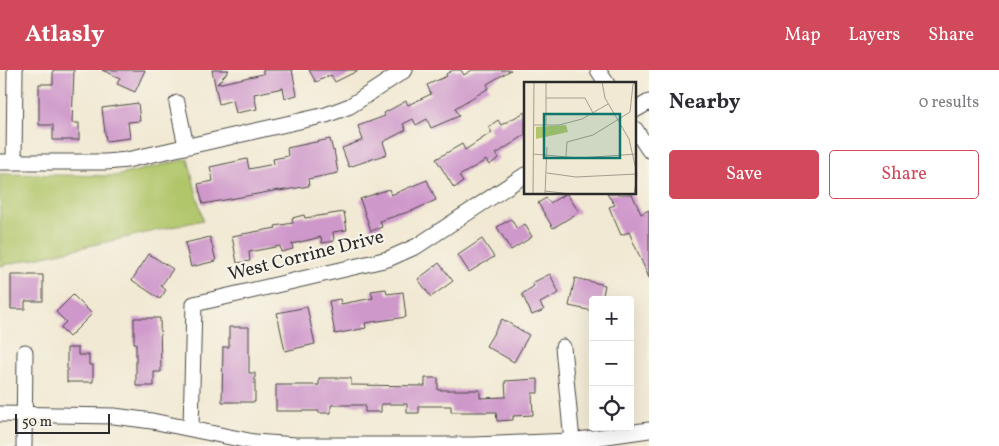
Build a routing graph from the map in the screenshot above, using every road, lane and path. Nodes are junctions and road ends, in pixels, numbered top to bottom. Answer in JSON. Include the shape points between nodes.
{"nodes":[{"id":1,"x":15,"y":70,"type":"edge"},
{"id":2,"x":405,"y":70,"type":"edge"},
{"id":3,"x":598,"y":70,"type":"edge"},
{"id":4,"x":606,"y":82,"type":"edge"},
{"id":5,"x":649,"y":102,"type":"edge"},
{"id":6,"x":177,"y":104,"type":"dead end"},
{"id":7,"x":636,"y":109,"type":"edge"},
{"id":8,"x":636,"y":130,"type":"edge"},
{"id":9,"x":186,"y":146,"type":"junction"},
{"id":10,"x":649,"y":150,"type":"edge"},
{"id":11,"x":7,"y":162,"type":"edge"},
{"id":12,"x":524,"y":176,"type":"edge"},
{"id":13,"x":563,"y":347,"type":"dead end"},
{"id":14,"x":25,"y":352,"type":"dead end"},
{"id":15,"x":0,"y":414,"type":"edge"},
{"id":16,"x":24,"y":414,"type":"junction"},
{"id":17,"x":191,"y":428,"type":"junction"},
{"id":18,"x":649,"y":430,"type":"edge"},
{"id":19,"x":572,"y":440,"type":"junction"},
{"id":20,"x":24,"y":446,"type":"edge"}],
"edges":[{"from":1,"to":11,"type":"street"},
{"from":2,"to":9,"type":"street","via":[[350,106],[326,115]]},
{"from":3,"to":4,"type":"street"},
{"from":5,"to":7,"type":"street"},
{"from":6,"to":9,"type":"street"},
{"from":8,"to":10,"type":"street"},
{"from":9,"to":11,"type":"street","via":[[106,162]]},
{"from":12,"to":17,"type":"street","name":"West Corrine Drive","via":[[417,246],[388,259],[194,304]]},
{"from":13,"to":19,"type":"street"},
{"from":14,"to":16,"type":"street"},
{"from":15,"to":16,"type":"street"},
{"from":16,"to":17,"type":"street","via":[[114,416]]},
{"from":16,"to":20,"type":"street"},
{"from":17,"to":19,"type":"street","via":[[254,442],[296,445],[474,445]]},
{"from":18,"to":19,"type":"street"}]}
